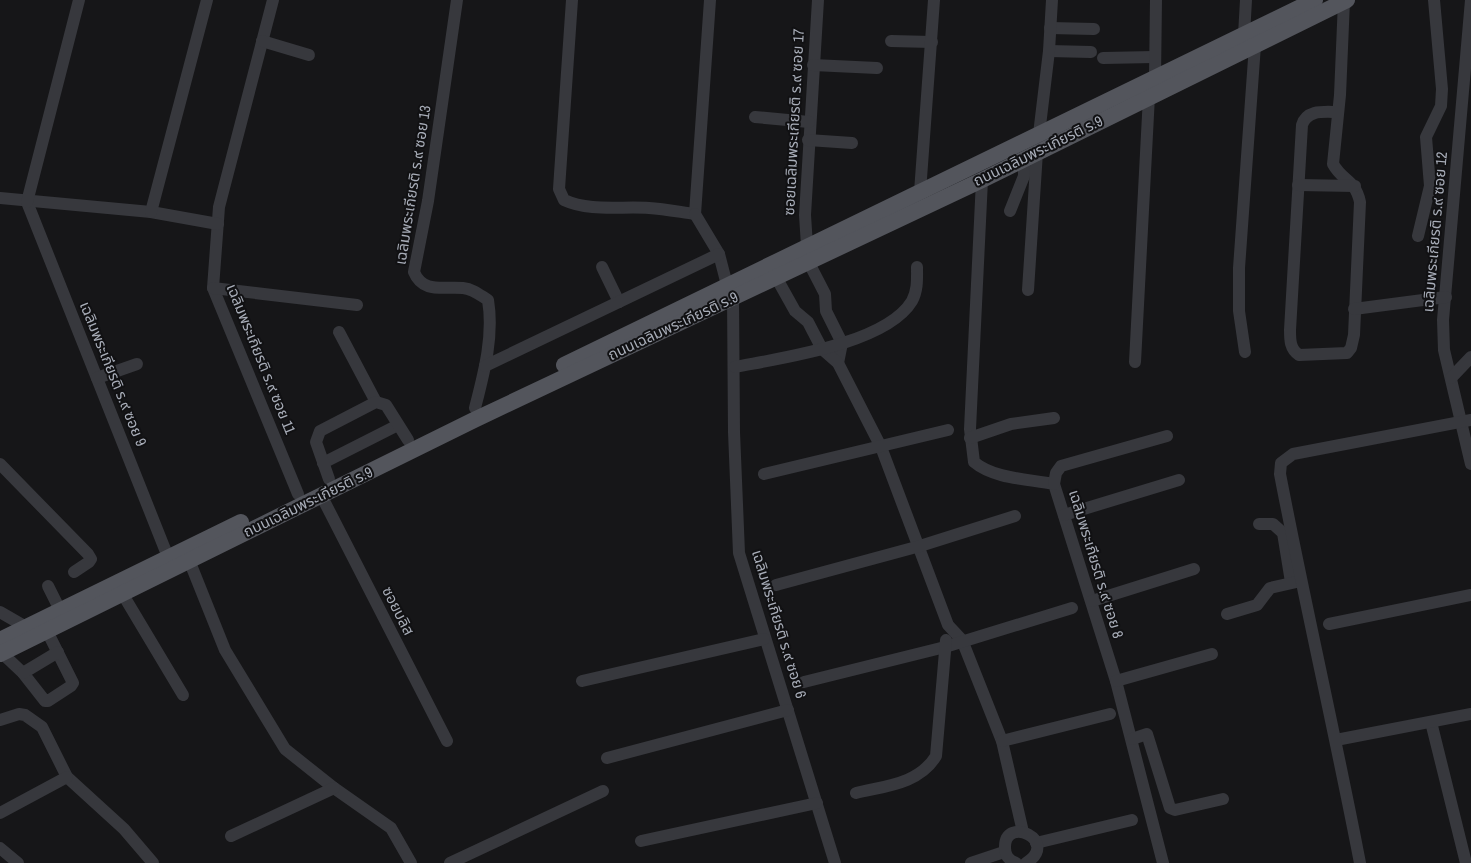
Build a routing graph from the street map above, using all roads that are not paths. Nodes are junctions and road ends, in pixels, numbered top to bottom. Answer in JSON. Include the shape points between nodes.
{"nodes":[{"id":1,"x":79,"y":0,"type":"edge"},
{"id":2,"x":207,"y":0,"type":"edge"},
{"id":3,"x":273,"y":0,"type":"edge"},
{"id":4,"x":457,"y":0,"type":"edge"},
{"id":5,"x":572,"y":0,"type":"edge"},
{"id":6,"x":710,"y":0,"type":"edge"},
{"id":7,"x":818,"y":0,"type":"edge"},
{"id":8,"x":934,"y":0,"type":"edge"},
{"id":9,"x":1052,"y":0,"type":"edge"},
{"id":10,"x":1156,"y":0,"type":"edge"},
{"id":11,"x":1246,"y":0,"type":"edge"},
{"id":12,"x":1315,"y":0,"type":"edge"},
{"id":13,"x":1434,"y":0,"type":"edge"},
{"id":14,"x":1471,"y":0,"type":"edge"},
{"id":15,"x":1345,"y":1,"type":"edge"},
{"id":16,"x":1050,"y":28,"type":"junction"},
{"id":17,"x":1094,"y":29,"type":"dead end"},
{"id":18,"x":1250,"y":40,"type":"junction"},
{"id":19,"x":262,"y":41,"type":"junction"},
{"id":20,"x":891,"y":41,"type":"dead end"},
{"id":21,"x":932,"y":42,"type":"junction"},
{"id":22,"x":1049,"y":50,"type":"junction"},
{"id":23,"x":1090,"y":52,"type":"dead end"},
{"id":24,"x":309,"y":55,"type":"dead end"},
{"id":25,"x":1154,"y":57,"type":"junction"},
{"id":26,"x":1103,"y":58,"type":"dead end"},
{"id":27,"x":813,"y":65,"type":"junction"},
{"id":28,"x":877,"y":68,"type":"dead end"},
{"id":29,"x":1155,"y":78,"type":"junction"},
{"id":30,"x":1149,"y":96,"type":"junction"},
{"id":31,"x":1338,"y":112,"type":"junction"},
{"id":32,"x":755,"y":117,"type":"dead end"},
{"id":33,"x":809,"y":122,"type":"junction"},
{"id":34,"x":1038,"y":134,"type":"junction"},
{"id":35,"x":808,"y":140,"type":"junction"},
{"id":36,"x":852,"y":143,"type":"dead end"},
{"id":37,"x":1037,"y":152,"type":"junction"},
{"id":38,"x":1020,"y":160,"type":"junction"},
{"id":39,"x":982,"y":180,"type":"junction"},
{"id":40,"x":1298,"y":185,"type":"junction"},
{"id":41,"x":1355,"y":186,"type":"junction"},
{"id":42,"x":920,"y":192,"type":"junction"},
{"id":43,"x":0,"y":198,"type":"edge"},
{"id":44,"x":27,"y":202,"type":"junction"},
{"id":45,"x":1010,"y":211,"type":"dead end"},
{"id":46,"x":151,"y":212,"type":"junction"},
{"id":47,"x":695,"y":214,"type":"junction"},
{"id":48,"x":218,"y":224,"type":"junction"},
{"id":49,"x":1418,"y":236,"type":"dead end"},
{"id":50,"x":719,"y":254,"type":"junction"},
{"id":51,"x":808,"y":254,"type":"junction"},
{"id":52,"x":602,"y":267,"type":"dead end"},
{"id":53,"x":917,"y":267,"type":"dead end"},
{"id":54,"x":776,"y":278,"type":"junction"},
{"id":55,"x":213,"y":288,"type":"junction"},
{"id":56,"x":1028,"y":290,"type":"dead end"},
{"id":57,"x":730,"y":291,"type":"junction"},
{"id":58,"x":1446,"y":297,"type":"junction"},
{"id":59,"x":619,"y":302,"type":"junction"},
{"id":60,"x":357,"y":305,"type":"dead end"},
{"id":61,"x":1354,"y":309,"type":"junction"},
{"id":62,"x":339,"y":332,"type":"dead end"},
{"id":63,"x":842,"y":343,"type":"junction"},
{"id":64,"x":822,"y":349,"type":"junction"},
{"id":65,"x":1244,"y":352,"type":"dead end"},
{"id":66,"x":1471,"y":357,"type":"edge"},
{"id":67,"x":1135,"y":362,"type":"dead end"},
{"id":68,"x":838,"y":363,"type":"junction"},
{"id":69,"x":137,"y":364,"type":"dead end"},
{"id":70,"x":486,"y":366,"type":"junction"},
{"id":71,"x":735,"y":367,"type":"junction"},
{"id":72,"x":97,"y":378,"type":"junction"},
{"id":73,"x":1451,"y":378,"type":"junction"},
{"id":74,"x":376,"y":402,"type":"junction"},
{"id":75,"x":475,"y":408,"type":"junction"},
{"id":76,"x":1054,"y":418,"type":"dead end"},
{"id":77,"x":1466,"y":422,"type":"edge"},
{"id":78,"x":398,"y":424,"type":"junction"},
{"id":79,"x":948,"y":430,"type":"dead end"},
{"id":80,"x":1167,"y":436,"type":"dead end"},
{"id":81,"x":970,"y":438,"type":"junction"},
{"id":82,"x":411,"y":445,"type":"junction"},
{"id":83,"x":881,"y":447,"type":"junction"},
{"id":84,"x":323,"y":463,"type":"junction"},
{"id":85,"x":0,"y":464,"type":"edge"},
{"id":86,"x":1471,"y":464,"type":"edge"},
{"id":87,"x":764,"y":474,"type":"dead end"},
{"id":88,"x":1179,"y":480,"type":"dead end"},
{"id":89,"x":1054,"y":484,"type":"junction"},
{"id":90,"x":327,"y":488,"type":"junction"},
{"id":91,"x":298,"y":494,"type":"junction"},
{"id":92,"x":1064,"y":515,"type":"junction"},
{"id":93,"x":1015,"y":516,"type":"dead end"},
{"id":94,"x":1259,"y":524,"type":"dead end"},
{"id":95,"x":920,"y":546,"type":"junction"},
{"id":96,"x":189,"y":560,"type":"junction"},
{"id":97,"x":171,"y":563,"type":"junction"},
{"id":98,"x":1194,"y":569,"type":"dead end"},
{"id":99,"x":74,"y":572,"type":"dead end"},
{"id":100,"x":1296,"y":581,"type":"junction"},
{"id":101,"x":776,"y":585,"type":"dead end"},
{"id":102,"x":48,"y":586,"type":"dead end"},
{"id":103,"x":122,"y":594,"type":"junction"},
{"id":104,"x":1471,"y":595,"type":"edge"},
{"id":105,"x":1092,"y":601,"type":"junction"},
{"id":106,"x":1072,"y":608,"type":"dead end"},
{"id":107,"x":0,"y":612,"type":"edge"},
{"id":108,"x":1227,"y":614,"type":"dead end"},
{"id":109,"x":63,"y":616,"type":"junction"},
{"id":110,"x":1329,"y":624,"type":"dead end"},
{"id":111,"x":948,"y":625,"type":"junction"},
{"id":112,"x":38,"y":626,"type":"junction"},
{"id":113,"x":764,"y":639,"type":"junction"},
{"id":114,"x":962,"y":640,"type":"junction"},
{"id":115,"x":945,"y":647,"type":"junction"},
{"id":116,"x":1,"y":649,"type":"edge"},
{"id":117,"x":58,"y":652,"type":"junction"},
{"id":118,"x":1212,"y":654,"type":"dead end"},
{"id":119,"x":23,"y":673,"type":"junction"},
{"id":120,"x":582,"y":681,"type":"dead end"},
{"id":121,"x":1116,"y":681,"type":"junction"},
{"id":122,"x":804,"y":682,"type":"dead end"},
{"id":123,"x":183,"y":695,"type":"dead end"},
{"id":124,"x":788,"y":710,"type":"junction"},
{"id":125,"x":1110,"y":714,"type":"dead end"},
{"id":126,"x":1471,"y":714,"type":"edge"},
{"id":127,"x":0,"y":720,"type":"edge"},
{"id":128,"x":1431,"y":722,"type":"junction"},
{"id":129,"x":1132,"y":739,"type":"junction"},
{"id":130,"x":1336,"y":740,"type":"junction"},
{"id":131,"x":447,"y":741,"type":"dead end"},
{"id":132,"x":1002,"y":741,"type":"junction"},
{"id":133,"x":608,"y":758,"type":"dead end"},
{"id":134,"x":67,"y":777,"type":"junction"},
{"id":135,"x":334,"y":788,"type":"junction"},
{"id":136,"x":604,"y":792,"type":"dead end"},
{"id":137,"x":856,"y":793,"type":"dead end"},
{"id":138,"x":1223,"y":799,"type":"dead end"},
{"id":139,"x":818,"y":803,"type":"junction"},
{"id":140,"x":0,"y":813,"type":"edge"},
{"id":141,"x":1132,"y":820,"type":"dead end"},
{"id":142,"x":1023,"y":832,"type":"junction"},
{"id":143,"x":231,"y":836,"type":"dead end"},
{"id":144,"x":641,"y":841,"type":"dead end"},
{"id":145,"x":1036,"y":843,"type":"junction"},
{"id":146,"x":0,"y":848,"type":"edge"},
{"id":147,"x":1004,"y":852,"type":"junction"},
{"id":148,"x":18,"y":863,"type":"edge"},
{"id":149,"x":153,"y":863,"type":"edge"},
{"id":150,"x":411,"y":863,"type":"edge"},
{"id":151,"x":450,"y":863,"type":"edge"},
{"id":152,"x":835,"y":863,"type":"edge"},
{"id":153,"x":971,"y":863,"type":"edge"},
{"id":154,"x":1016,"y":863,"type":"edge"},
{"id":155,"x":1026,"y":863,"type":"edge"},
{"id":156,"x":1163,"y":863,"type":"edge"},
{"id":157,"x":1360,"y":863,"type":"edge"},
{"id":158,"x":1466,"y":863,"type":"edge"}],
"edges":[{"from":1,"to":44,"type":"street"},
{"from":2,"to":46,"type":"street"},
{"from":3,"to":19,"type":"street","name":"เฉลิมพระเกียรติ ร.๙ ซอย 11"},
{"from":4,"to":70,"type":"street","name":"เฉลิมพระเกียรติ ร.๙ ซอย 13","via":[[428,201],[414,272],[426,287],[464,288],[488,300],[491,316]]},
{"from":5,"to":47,"type":"street","via":[[559,189],[564,200],[575,205]]},
{"from":6,"to":47,"type":"street"},
{"from":7,"to":27,"type":"street","name":"ซอยเฉลิมพระเกียรติ ร.๙ ซอย 17"},
{"from":8,"to":21,"type":"street"},
{"from":9,"to":16,"type":"street"},
{"from":10,"to":25,"type":"street"},
{"from":11,"to":18,"type":"street"},
{"from":12,"to":18,"type":"main road","name":"ถนนเฉลิมพระเกียรติ ร.9"},
{"from":13,"to":49,"type":"street","via":[[1442,106],[1426,137],[1430,186]]},
{"from":14,"to":58,"type":"street","name":"เฉลิมพระเกียรติ ร.๙ ซอย 12"},
{"from":15,"to":18,"type":"main road","name":"ถนนเฉลิมพระเกียรติ ร.9"},
{"from":15,"to":31,"type":"street"},
{"from":16,"to":17,"type":"street"},
{"from":16,"to":22,"type":"street"},
{"from":18,"to":29,"type":"main road","name":"ถนนเฉลิมพระเกียรติ ร.9"},
{"from":18,"to":30,"type":"main road","name":"ถนนเฉลิมพระเกียรติ ร.9"},
{"from":18,"to":65,"type":"street","via":[[1239,268]]},
{"from":19,"to":24,"type":"street"},
{"from":19,"to":48,"type":"street","name":"เฉลิมพระเกียรติ ร.๙ ซอย 11","via":[[219,207]]},
{"from":20,"to":21,"type":"street"},
{"from":21,"to":42,"type":"street"},
{"from":22,"to":23,"type":"street"},
{"from":22,"to":34,"type":"street"},
{"from":25,"to":26,"type":"street"},
{"from":25,"to":29,"type":"street"},
{"from":27,"to":28,"type":"street"},
{"from":27,"to":33,"type":"street","name":"ซอยเฉลิมพระเกียรติ ร.๙ ซอย 17"},
{"from":29,"to":34,"type":"main road","name":"ถนนเฉลิมพระเกียรติ ร.9"},
{"from":30,"to":37,"type":"main road","name":"ถนนเฉลิมพระเกียรติ ร.9"},
{"from":30,"to":67,"type":"street"},
{"from":31,"to":40,"type":"street","via":[[1311,113],[1304,118]]},
{"from":31,"to":41,"type":"street","via":[[1333,164]]},
{"from":32,"to":33,"type":"street"},
{"from":33,"to":35,"type":"street","name":"ซอยเฉลิมพระเกียรติ ร.๙ ซอย 17"},
{"from":34,"to":42,"type":"main road","name":"ถนนเฉลิมพระเกียรติ ร.9"},
{"from":35,"to":36,"type":"street"},
{"from":35,"to":51,"type":"street","name":"ซอยเฉลิมพระเกียรติ ร.๙ ซอย 17","via":[[805,215]]},
{"from":37,"to":38,"type":"main road","name":"ถนนเฉลิมพระเกียรติ ร.9"},
{"from":37,"to":56,"type":"street"},
{"from":38,"to":39,"type":"main road","name":"ถนนเฉลิมพระเกียรติ ร.9"},
{"from":38,"to":45,"type":"street","via":[[1024,163],[1024,176]]},
{"from":39,"to":51,"type":"main road","name":"ถนนเฉลิมพระเกียรติ ร.9"},
{"from":39,"to":81,"type":"street","name":"เฉลิมพระเกียรติ ร.๙ ซอย 8"},
{"from":40,"to":41,"type":"street"},
{"from":40,"to":61,"type":"street","via":[[1290,330],[1294,352],[1299,355],[1347,353],[1354,335]]},
{"from":41,"to":61,"type":"street","via":[[1360,202]]},
{"from":42,"to":51,"type":"main road","name":"ถนนเฉลิมพระเกียรติ ร.9"},
{"from":43,"to":44,"type":"street"},
{"from":44,"to":46,"type":"street"},
{"from":44,"to":72,"type":"street","name":"เฉลิมพระเกียรติ ร.๙ ซอย 9"},
{"from":46,"to":48,"type":"street"},
{"from":47,"to":50,"type":"street","name":"เฉลิมพระเกียรติ ร.๙ ซอย 6"},
{"from":48,"to":55,"type":"street","name":"เฉลิมพระเกียรติ ร.๙ ซอย 11"},
{"from":50,"to":57,"type":"street","name":"เฉลิมพระเกียรติ ร.๙ ซอย 6"},
{"from":50,"to":59,"type":"street"},
{"from":51,"to":54,"type":"main road","name":"ถนนเฉลิมพระเกียรติ ร.9"},
{"from":51,"to":57,"type":"main road","name":"ถนนเฉลิมพระเกียรติ ร.9"},
{"from":51,"to":63,"type":"street","via":[[825,294],[826,310]]},
{"from":52,"to":59,"type":"street"},
{"from":53,"to":63,"type":"street","via":[[917,284],[912,300],[904,310],[891,321]]},
{"from":54,"to":57,"type":"main road","name":"ถนนเฉลิมพระเกียรติ ร.9"},
{"from":54,"to":64,"type":"street","via":[[795,311],[808,322]]},
{"from":55,"to":60,"type":"street"},
{"from":55,"to":91,"type":"street","name":"เฉลิมพระเกียรติ ร.๙ ซอย 11"},
{"from":57,"to":71,"type":"street","name":"เฉลิมพระเกียรติ ร.๙ ซอย 6"},
{"from":57,"to":75,"type":"main road","name":"ถนนเฉลิมพระเกียรติ ร.9"},
{"from":57,"to":82,"type":"main road","name":"ถนนเฉลิมพระเกียรติ ร.9"},
{"from":58,"to":61,"type":"street"},
{"from":58,"to":73,"type":"street","name":"เฉลิมพระเกียรติ ร.๙ ซอย 12","via":[[1444,350]]},
{"from":59,"to":70,"type":"street"},
{"from":62,"to":74,"type":"street"},
{"from":63,"to":64,"type":"street"},
{"from":63,"to":68,"type":"street"},
{"from":64,"to":68,"type":"street"},
{"from":64,"to":71,"type":"street"},
{"from":66,"to":73,"type":"street"},
{"from":68,"to":83,"type":"street"},
{"from":69,"to":72,"type":"street"},
{"from":70,"to":75,"type":"street","name":"เฉลิมพระเกียรติ ร.๙ ซอย 13"},
{"from":71,"to":113,"type":"street","name":"เฉลิมพระเกียรติ ร.๙ ซอย 6","via":[[739,553]]},
{"from":72,"to":97,"type":"street","name":"เฉลิมพระเกียรติ ร.๙ ซอย 9"},
{"from":73,"to":77,"type":"street","name":"เฉลิมพระเกียรติ ร.๙ ซอย 12"},
{"from":74,"to":78,"type":"street","via":[[386,405]]},
{"from":74,"to":84,"type":"street","name":"ซอยบลิส","via":[[320,431],[316,442]]},
{"from":75,"to":82,"type":"main road","name":"ถนนเฉลิมพระเกียรติ ร.9"},
{"from":76,"to":81,"type":"street","via":[[1011,424]]},
{"from":77,"to":86,"type":"street","name":"เฉลิมพระเกียรติ ร.๙ ซอย 12"},
{"from":77,"to":100,"type":"street","via":[[1293,454],[1281,463]]},
{"from":78,"to":82,"type":"street"},
{"from":78,"to":84,"type":"street"},
{"from":79,"to":83,"type":"street"},
{"from":80,"to":89,"type":"street","via":[[1060,466]]},
{"from":81,"to":89,"type":"street","name":"เฉลิมพระเกียรติ ร.๙ ซอย 8","via":[[974,462],[982,469]]},
{"from":82,"to":90,"type":"main road","name":"ถนนเฉลิมพระเกียรติ ร.9"},
{"from":83,"to":87,"type":"street"},
{"from":83,"to":95,"type":"street"},
{"from":84,"to":90,"type":"street","name":"ซอยบลิส"},
{"from":85,"to":99,"type":"street","via":[[88,554],[89,562]]},
{"from":88,"to":92,"type":"street"},
{"from":89,"to":92,"type":"street","name":"เฉลิมพระเกียรติ ร.๙ ซอย 8"},
{"from":90,"to":91,"type":"main road","name":"ถนนเฉลิมพระเกียรติ ร.9"},
{"from":90,"to":96,"type":"main road","name":"ถนนเฉลิมพระเกียรติ ร.9"},
{"from":90,"to":131,"type":"street","name":"ซอยบลิส"},
{"from":91,"to":97,"type":"main road","name":"ถนนเฉลิมพระเกียรติ ร.9"},
{"from":92,"to":105,"type":"street","name":"เฉลิมพระเกียรติ ร.๙ ซอย 8"},
{"from":93,"to":95,"type":"street"},
{"from":94,"to":100,"type":"street","via":[[1273,524],[1283,533]]},
{"from":95,"to":101,"type":"street"},
{"from":95,"to":111,"type":"street"},
{"from":96,"to":97,"type":"main road","name":"ถนนเฉลิมพระเกียรติ ร.9"},
{"from":96,"to":135,"type":"street","via":[[225,650],[285,749]]},
{"from":97,"to":103,"type":"main road","name":"ถนนเฉลิมพระเกียรติ ร.9"},
{"from":97,"to":109,"type":"main road","name":"ถนนเฉลิมพระเกียรติ ร.9"},
{"from":98,"to":105,"type":"street"},
{"from":100,"to":108,"type":"street","via":[[1270,588],[1252,608]]},
{"from":100,"to":130,"type":"street"},
{"from":102,"to":109,"type":"street"},
{"from":103,"to":109,"type":"main road","name":"ถนนเฉลิมพระเกียรติ ร.9"},
{"from":103,"to":123,"type":"street"},
{"from":104,"to":110,"type":"street"},
{"from":105,"to":121,"type":"street","name":"เฉลิมพระเกียรติ ร.๙ ซอย 8"},
{"from":106,"to":114,"type":"street"},
{"from":107,"to":112,"type":"street"},
{"from":109,"to":112,"type":"main road","name":"ถนนเฉลิมพระเกียรติ ร.9"},
{"from":111,"to":114,"type":"street"},
{"from":111,"to":115,"type":"street"},
{"from":112,"to":116,"type":"main road","name":"ถนนเฉลิมพระเกียรติ ร.9"},
{"from":112,"to":117,"type":"street"},
{"from":113,"to":120,"type":"street"},
{"from":113,"to":124,"type":"street","name":"เฉลิมพระเกียรติ ร.๙ ซอย 6"},
{"from":114,"to":115,"type":"street"},
{"from":114,"to":132,"type":"street"},
{"from":115,"to":122,"type":"street"},
{"from":115,"to":137,"type":"street","via":[[936,756],[928,769],[912,779]]},
{"from":116,"to":119,"type":"street"},
{"from":117,"to":119,"type":"street"},
{"from":117,"to":119,"type":"street","via":[[71,686],[46,701]]},
{"from":118,"to":121,"type":"street"},
{"from":121,"to":129,"type":"street","name":"เฉลิมพระเกียรติ ร.๙ ซอย 8"},
{"from":124,"to":133,"type":"street"},
{"from":124,"to":139,"type":"street","name":"เฉลิมพระเกียรติ ร.๙ ซอย 6"},
{"from":125,"to":132,"type":"street"},
{"from":126,"to":128,"type":"street"},
{"from":127,"to":134,"type":"street","via":[[19,714],[42,727]]},
{"from":128,"to":130,"type":"street"},
{"from":128,"to":158,"type":"street"},
{"from":129,"to":138,"type":"street","via":[[1147,734],[1170,808],[1175,810]]},
{"from":129,"to":156,"type":"street","name":"เฉลิมพระเกียรติ ร.๙ ซอย 8"},
{"from":130,"to":157,"type":"street"},
{"from":132,"to":142,"type":"street"},
{"from":134,"to":140,"type":"street"},
{"from":134,"to":149,"type":"street","via":[[124,829]]},
{"from":135,"to":143,"type":"street"},
{"from":135,"to":150,"type":"street","via":[[391,828]]},
{"from":136,"to":151,"type":"street"},
{"from":139,"to":144,"type":"street"},
{"from":139,"to":152,"type":"street","name":"เฉลิมพระเกียรติ ร.๙ ซอย 6"},
{"from":141,"to":145,"type":"street"},
{"from":142,"to":145,"type":"street","via":[[1031,835]]},
{"from":142,"to":147,"type":"street","via":[[1015,832],[1008,837]]},
{"from":145,"to":155,"type":"street","via":[[1033,859]]},
{"from":146,"to":148,"type":"street"},
{"from":147,"to":153,"type":"street"},
{"from":147,"to":154,"type":"street","via":[[1009,860]]}]}
